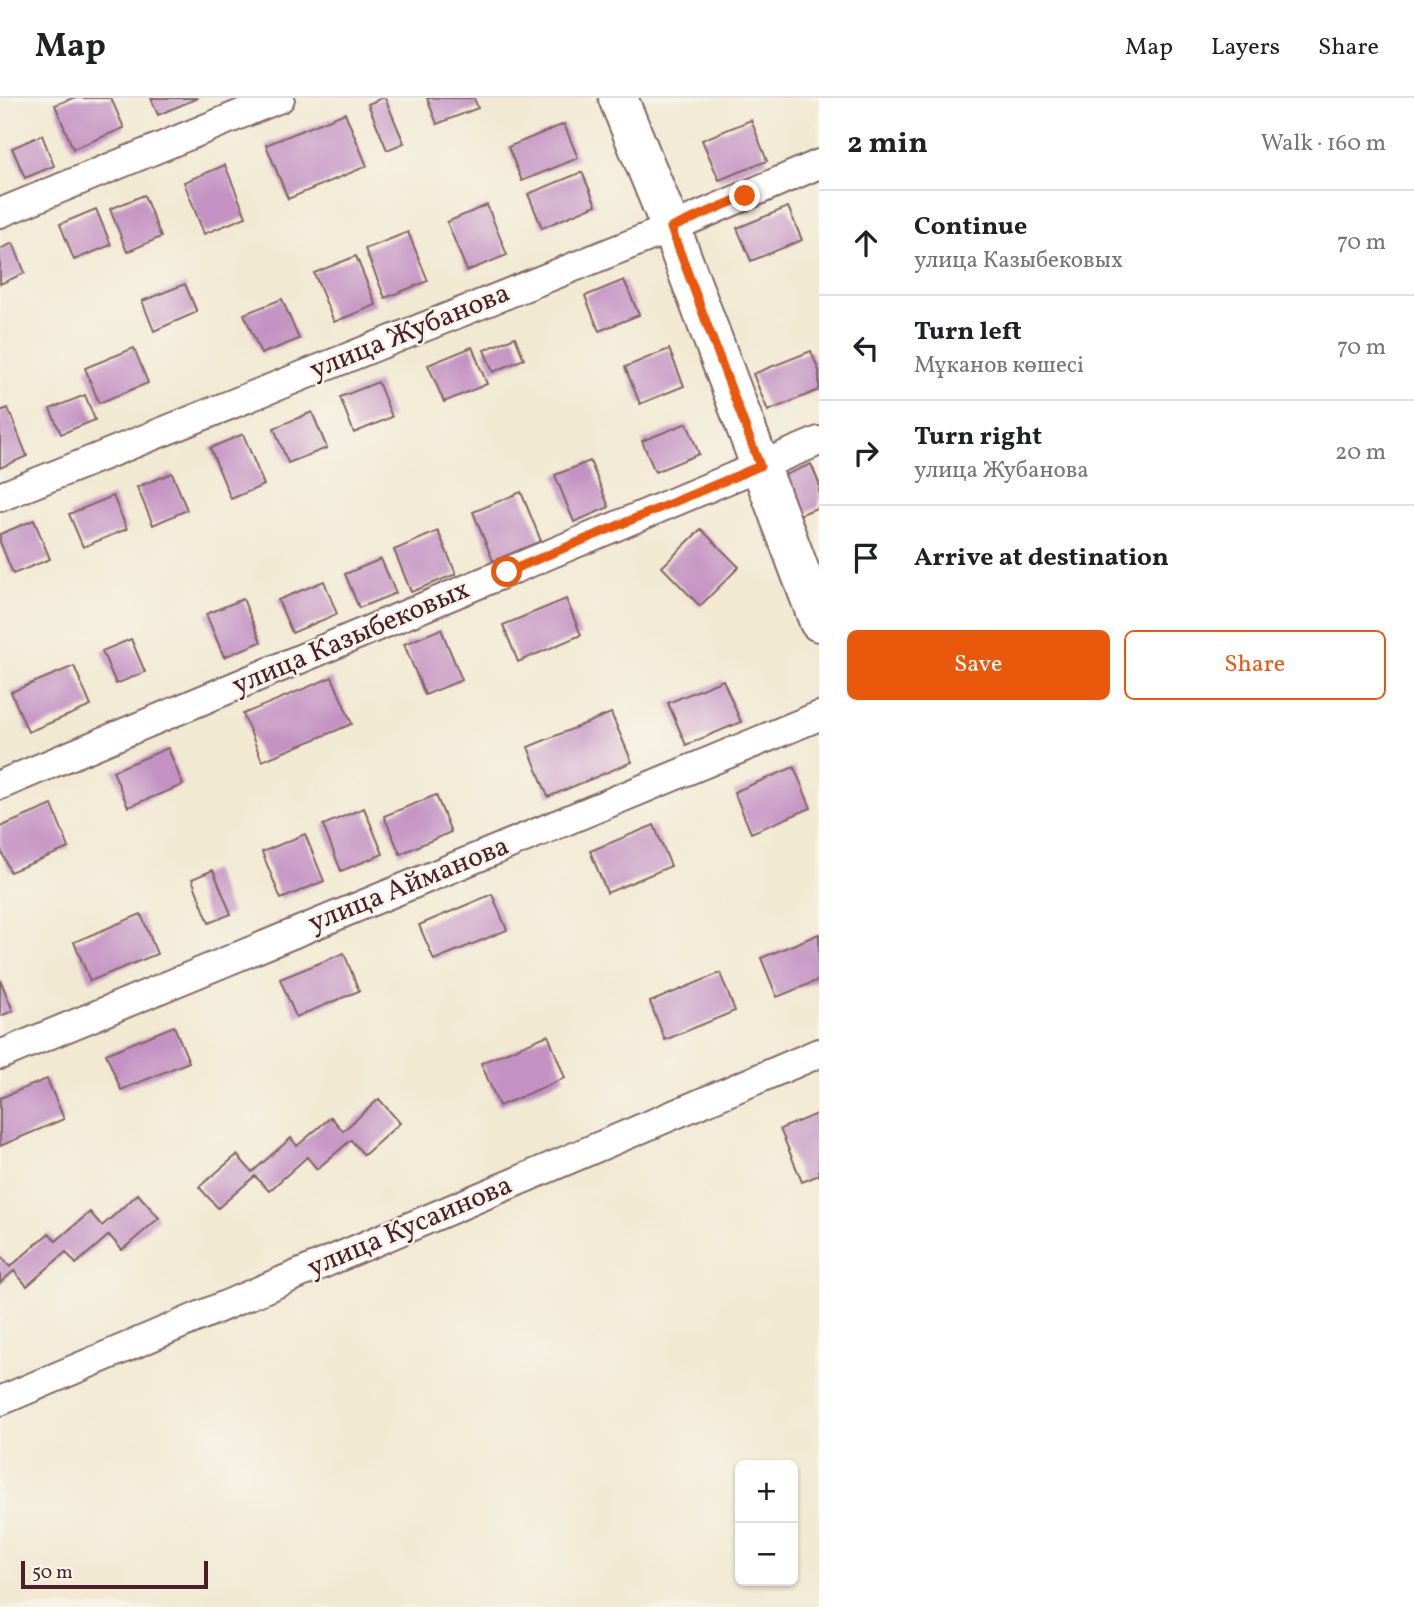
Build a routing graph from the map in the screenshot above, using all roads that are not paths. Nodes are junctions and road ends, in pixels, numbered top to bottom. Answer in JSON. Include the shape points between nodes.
{"nodes":[{"id":1,"x":280,"y":98,"type":"edge"},
{"id":2,"x":618,"y":98,"type":"edge"},
{"id":3,"x":819,"y":164,"type":"edge"},
{"id":4,"x":0,"y":213,"type":"edge"},
{"id":5,"x":671,"y":228,"type":"junction"},
{"id":6,"x":819,"y":441,"type":"edge"},
{"id":7,"x":760,"y":466,"type":"junction"},
{"id":8,"x":0,"y":497,"type":"edge"},
{"id":9,"x":819,"y":622,"type":"edge"},
{"id":10,"x":819,"y":716,"type":"edge"},
{"id":11,"x":0,"y":785,"type":"edge"},
{"id":12,"x":819,"y":1054,"type":"edge"},
{"id":13,"x":0,"y":1055,"type":"edge"},
{"id":14,"x":0,"y":1401,"type":"edge"}],
"edges":[{"from":1,"to":4,"type":"street"},
{"from":2,"to":5,"type":"street"},
{"from":3,"to":5,"type":"street","name":"улица Жубанова"},
{"from":5,"to":7,"type":"street"},
{"from":5,"to":8,"type":"street","name":"улица Жубанова"},
{"from":6,"to":7,"type":"street","name":"улица Казыбековых"},
{"from":7,"to":9,"type":"street"},
{"from":7,"to":11,"type":"street","name":"улица Казыбековых"},
{"from":10,"to":13,"type":"street","name":"улица Айманова"},
{"from":12,"to":14,"type":"street","name":"улица Кусаинова"}]}
